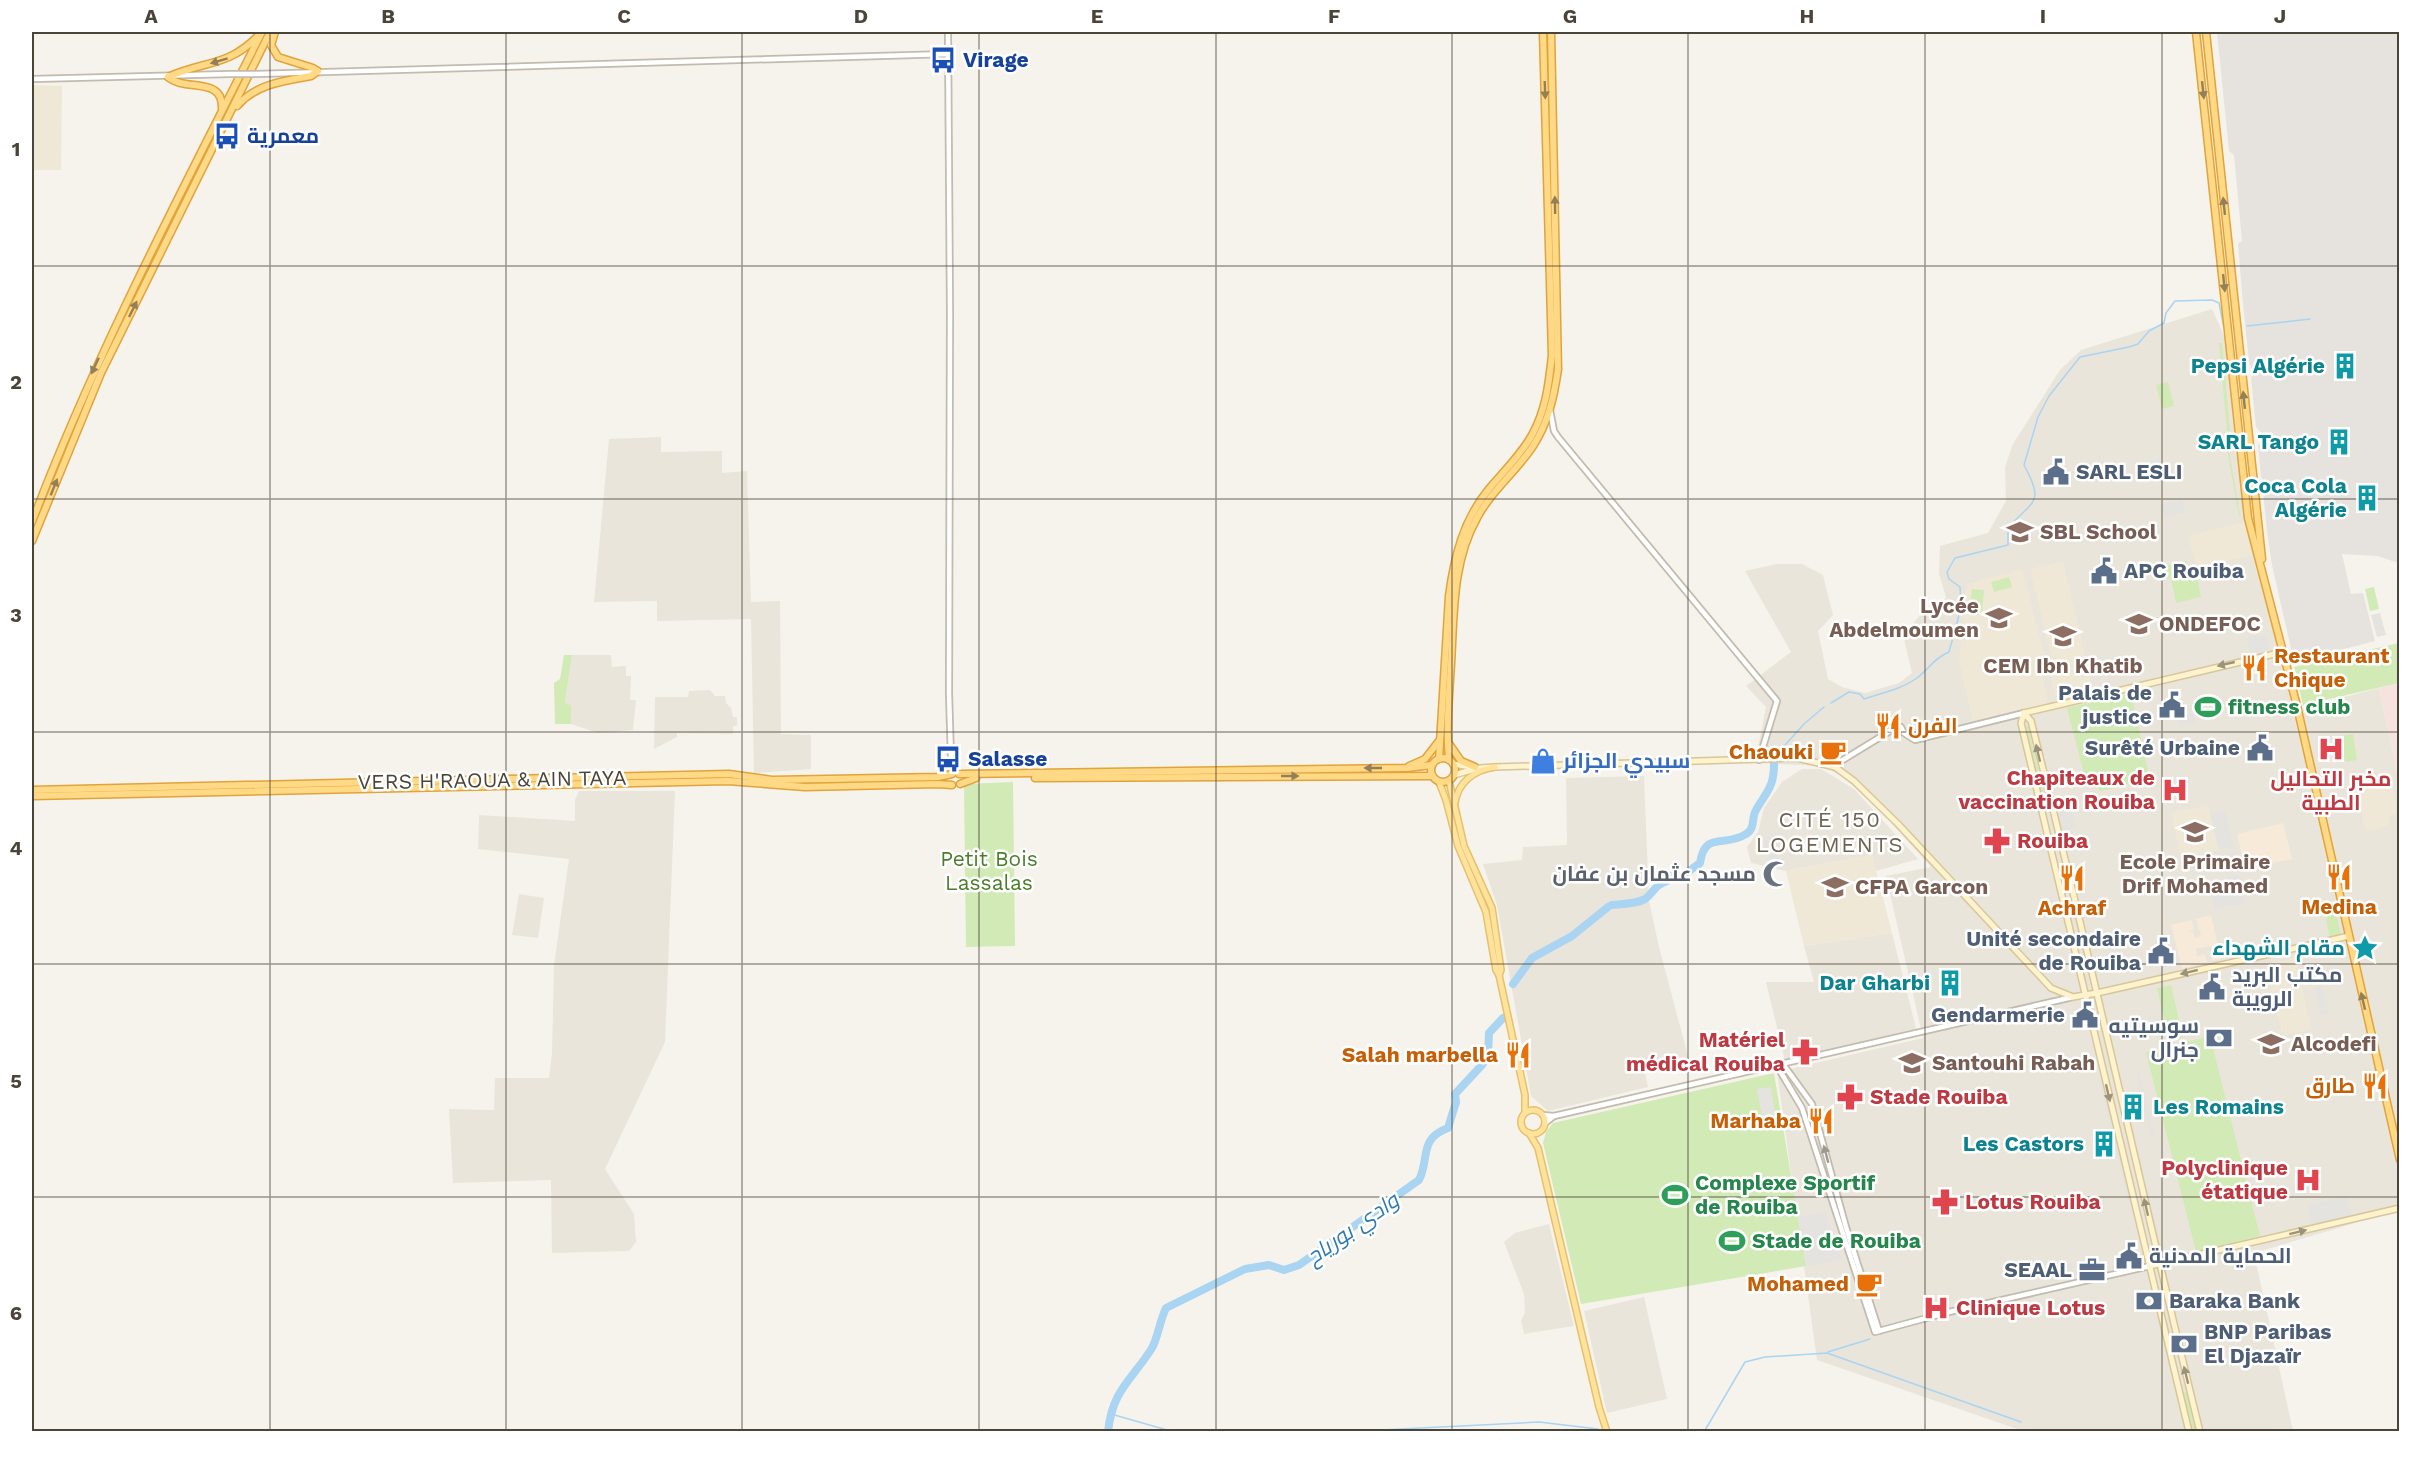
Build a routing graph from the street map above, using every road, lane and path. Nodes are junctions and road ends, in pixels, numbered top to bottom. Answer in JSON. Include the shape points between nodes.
{"nodes":[{"id":1,"x":262,"y":32,"type":"edge"},
{"id":2,"x":272,"y":32,"type":"edge"},
{"id":3,"x":948,"y":32,"type":"edge"},
{"id":4,"x":1543,"y":32,"type":"edge"},
{"id":5,"x":1551,"y":32,"type":"edge"},
{"id":6,"x":2196,"y":32,"type":"edge"},
{"id":7,"x":2206,"y":32,"type":"edge"},
{"id":8,"x":948,"y":54,"type":"junction"},
{"id":9,"x":318,"y":71,"type":"junction"},
{"id":10,"x":168,"y":77,"type":"junction"},
{"id":11,"x":32,"y":79,"type":"edge"},
{"id":12,"x":222,"y":112,"type":"junction"},
{"id":13,"x":230,"y":113,"type":"junction"},
{"id":14,"x":1550,"y":410,"type":"junction"},
{"id":15,"x":2252,"y":475,"type":"junction"},
{"id":16,"x":2242,"y":476,"type":"junction"},
{"id":17,"x":32,"y":522,"type":"edge"},
{"id":18,"x":32,"y":541,"type":"edge"},
{"id":19,"x":2265,"y":584,"type":"junction"},
{"id":20,"x":2283,"y":652,"type":"junction"},
{"id":21,"x":2024,"y":713,"type":"junction"},
{"id":22,"x":1442,"y":735,"type":"junction"},
{"id":23,"x":1448,"y":739,"type":"junction"},
{"id":24,"x":1439,"y":759,"type":"junction"},
{"id":25,"x":1759,"y":760,"type":"junction"},
{"id":26,"x":1451,"y":762,"type":"junction"},
{"id":27,"x":1432,"y":765,"type":"junction"},
{"id":28,"x":1477,"y":767,"type":"junction"},
{"id":29,"x":1495,"y":767,"type":"junction"},
{"id":30,"x":1836,"y":767,"type":"junction"},
{"id":31,"x":1407,"y":768,"type":"junction"},
{"id":32,"x":955,"y":774,"type":"junction"},
{"id":33,"x":1454,"y":774,"type":"junction"},
{"id":34,"x":1420,"y":776,"type":"junction"},
{"id":35,"x":1432,"y":776,"type":"junction"},
{"id":36,"x":1449,"y":780,"type":"junction"},
{"id":37,"x":1439,"y":782,"type":"junction"},
{"id":38,"x":960,"y":784,"type":"junction"},
{"id":39,"x":952,"y":785,"type":"junction"},
{"id":40,"x":32,"y":790,"type":"edge"},
{"id":41,"x":1442,"y":790,"type":"junction"},
{"id":42,"x":32,"y":796,"type":"edge"},
{"id":43,"x":1455,"y":811,"type":"junction"},
{"id":44,"x":2349,"y":936,"type":"junction"},
{"id":45,"x":1499,"y":975,"type":"junction"},
{"id":46,"x":2097,"y":993,"type":"junction"},
{"id":47,"x":2086,"y":995,"type":"junction"},
{"id":48,"x":2073,"y":997,"type":"junction"},
{"id":49,"x":1783,"y":1064,"type":"junction"},
{"id":50,"x":1777,"y":1066,"type":"junction"},
{"id":51,"x":1525,"y":1095,"type":"junction"},
{"id":52,"x":1535,"y":1110,"type":"junction"},
{"id":53,"x":1525,"y":1112,"type":"junction"},
{"id":54,"x":1543,"y":1115,"type":"junction"},
{"id":55,"x":1554,"y":1116,"type":"junction"},
{"id":56,"x":1545,"y":1123,"type":"junction"},
{"id":57,"x":1541,"y":1131,"type":"junction"},
{"id":58,"x":1529,"y":1133,"type":"junction"},
{"id":59,"x":1538,"y":1149,"type":"junction"},
{"id":60,"x":2400,"y":1160,"type":"edge"},
{"id":61,"x":2400,"y":1208,"type":"edge"},
{"id":62,"x":1839,"y":1211,"type":"junction"},
{"id":63,"x":2160,"y":1264,"type":"junction"},
{"id":64,"x":2150,"y":1266,"type":"junction"},
{"id":65,"x":1607,"y":1431,"type":"edge"},
{"id":66,"x":2189,"y":1431,"type":"edge"},
{"id":67,"x":2200,"y":1431,"type":"edge"}],
"edges":[{"from":1,"to":10,"type":"highway","one_way":true,"via":[[232,57]]},
{"from":1,"to":12,"type":"highway"},
{"from":2,"to":9,"type":"highway","via":[[271,45],[278,57]]},
{"from":2,"to":13,"type":"highway"},
{"from":3,"to":8,"type":"street"},
{"from":4,"to":22,"type":"highway","one_way":true,"via":[[1550,377],[1532,436],[1487,491],[1462,535],[1449,596]]},
{"from":14,"to":5,"type":"highway","one_way":true,"via":[[1559,343]]},
{"from":6,"to":16,"type":"highway","one_way":true},
{"from":15,"to":7,"type":"highway","one_way":true},
{"from":8,"to":9,"type":"street"},
{"from":8,"to":32,"type":"street","via":[[949,693]]},
{"from":9,"to":10,"type":"street","bridge":true},
{"from":9,"to":13,"type":"highway","via":[[263,86]]},
{"from":10,"to":11,"type":"street"},
{"from":10,"to":12,"type":"highway","via":[[177,83],[214,89],[222,100]]},
{"from":12,"to":17,"type":"highway","one_way":true,"via":[[100,355]]},
{"from":18,"to":13,"type":"highway","one_way":true,"via":[[101,373]]},
{"from":14,"to":23,"type":"highway","via":[[1532,447],[1488,499],[1467,536],[1456,593]]},
{"from":14,"to":25,"type":"street","via":[[1558,437],[1777,701]]},
{"from":15,"to":16,"type":"highway"},
{"from":15,"to":19,"type":"highway"},
{"from":16,"to":19,"type":"highway"},
{"from":19,"to":20,"type":"highway"},
{"from":20,"to":21,"type":"main road","one_way":true},
{"from":20,"to":44,"type":"highway"},
{"from":21,"to":30,"type":"street","via":[[1915,740],[1901,727],[1894,728]]},
{"from":46,"to":21,"type":"main road","one_way":true,"via":[[2031,721]]},
{"from":21,"to":47,"type":"main road","via":[[2021,723]]},
{"from":22,"to":24,"type":"highway"},
{"from":22,"to":31,"type":"highway","via":[[1425,759]]},
{"from":23,"to":26,"type":"highway"},
{"from":23,"to":28,"type":"highway","via":[[1455,754]]},
{"from":24,"to":26,"type":"highway"},
{"from":24,"to":27,"type":"highway"},
{"from":25,"to":29,"type":"main road"},
{"from":25,"to":30,"type":"main road","via":[[1797,758]]},
{"from":26,"to":28,"type":"main road"},
{"from":26,"to":33,"type":"highway"},
{"from":27,"to":31,"type":"highway","name":"VERS H'RAOUA & AIN TAYA"},
{"from":27,"to":35,"type":"highway"},
{"from":28,"to":29,"type":"main road"},
{"from":28,"to":33,"type":"main road"},
{"from":29,"to":43,"type":"main road","via":[[1484,768],[1465,780],[1455,800]]},
{"from":30,"to":48,"type":"main road","via":[[1898,824],[2051,988]]},
{"from":31,"to":32,"type":"highway","name":"VERS H'RAOUA & AIN TAYA","one_way":true},
{"from":32,"to":38,"type":"highway","via":[[962,780]]},
{"from":32,"to":39,"type":"highway","via":[[949,780]]},
{"from":32,"to":40,"type":"highway","name":"VERS H'RAOUA & AIN TAYA","via":[[772,780],[729,774]]},
{"from":33,"to":36,"type":"highway"},
{"from":34,"to":35,"type":"highway"},
{"from":38,"to":34,"type":"highway","one_way":true,"via":[[974,778]]},
{"from":34,"to":41,"type":"highway"},
{"from":35,"to":37,"type":"highway"},
{"from":36,"to":37,"type":"highway"},
{"from":36,"to":43,"type":"main road"},
{"from":37,"to":41,"type":"main road"},
{"from":38,"to":39,"type":"highway"},
{"from":39,"to":42,"type":"highway","via":[[794,786],[728,782]]},
{"from":41,"to":45,"type":"main road","via":[[1458,846],[1486,912]]},
{"from":43,"to":45,"type":"main road","via":[[1470,861],[1492,908]]},
{"from":44,"to":46,"type":"main road","one_way":true},
{"from":60,"to":44,"type":"highway","one_way":true},
{"from":45,"to":51,"type":"main road"},
{"from":46,"to":47,"type":"main road"},
{"from":63,"to":46,"type":"main road","one_way":true},
{"from":47,"to":48,"type":"main road"},
{"from":47,"to":64,"type":"main road","one_way":true},
{"from":48,"to":49,"type":"street"},
{"from":49,"to":50,"type":"street"},
{"from":62,"to":49,"type":"street","one_way":true,"via":[[1812,1104]]},
{"from":50,"to":55,"type":"street"},
{"from":50,"to":62,"type":"street","via":[[1802,1107]]},
{"from":51,"to":52,"type":"main road"},
{"from":51,"to":53,"type":"main road"},
{"from":52,"to":53,"type":"main road"},
{"from":52,"to":54,"type":"main road"},
{"from":53,"to":58,"type":"main road","via":[[1521,1124]]},
{"from":54,"to":55,"type":"street"},
{"from":54,"to":56,"type":"main road"},
{"from":55,"to":56,"type":"street"},
{"from":56,"to":57,"type":"main road"},
{"from":57,"to":58,"type":"main road"},
{"from":57,"to":59,"type":"main road"},
{"from":58,"to":59,"type":"main road"},
{"from":59,"to":65,"type":"main road"},
{"from":63,"to":61,"type":"main road","one_way":true},
{"from":62,"to":64,"type":"street","via":[[1879,1330]]},
{"from":63,"to":64,"type":"main road"},
{"from":67,"to":63,"type":"main road","one_way":true},
{"from":64,"to":66,"type":"main road"}]}
